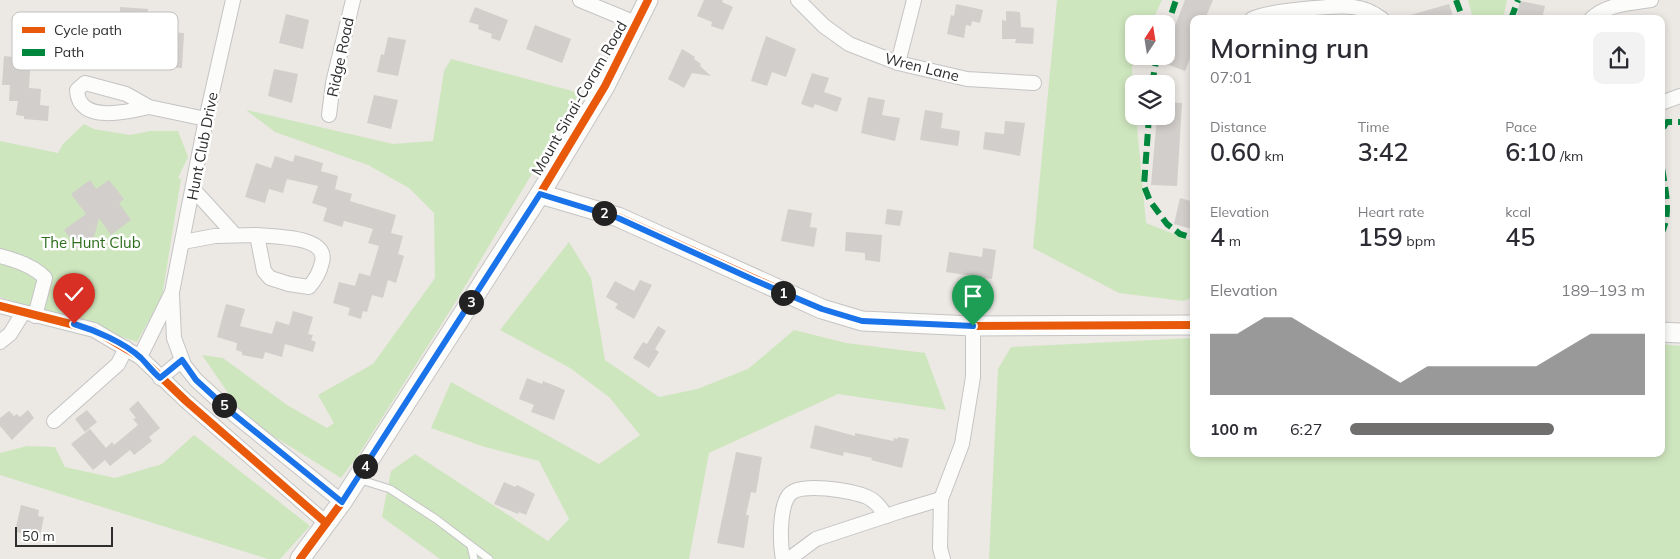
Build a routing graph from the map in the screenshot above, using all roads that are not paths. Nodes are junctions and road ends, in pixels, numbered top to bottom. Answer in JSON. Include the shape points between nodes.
{"nodes":[{"id":1,"x":233,"y":0,"type":"edge"},
{"id":2,"x":353,"y":0,"type":"edge"},
{"id":3,"x":580,"y":0,"type":"edge"},
{"id":4,"x":648,"y":0,"type":"edge"},
{"id":5,"x":798,"y":0,"type":"edge"},
{"id":6,"x":914,"y":0,"type":"edge"},
{"id":7,"x":1651,"y":0,"type":"edge"},
{"id":8,"x":1258,"y":15,"type":"edge"},
{"id":9,"x":1374,"y":15,"type":"edge"},
{"id":10,"x":1595,"y":15,"type":"edge"},
{"id":11,"x":638,"y":24,"type":"junction"},
{"id":12,"x":898,"y":64,"type":"junction"},
{"id":13,"x":1034,"y":83,"type":"dead end"},
{"id":14,"x":1680,"y":96,"type":"edge"},
{"id":15,"x":1665,"y":101,"type":"edge"},
{"id":16,"x":149,"y":107,"type":"dead end"},
{"id":17,"x":329,"y":115,"type":"dead end"},
{"id":18,"x":206,"y":119,"type":"junction"},
{"id":19,"x":193,"y":189,"type":"junction"},
{"id":20,"x":540,"y":194,"type":"junction"},
{"id":21,"x":235,"y":235,"type":"junction"},
{"id":22,"x":257,"y":235,"type":"junction"},
{"id":23,"x":183,"y":242,"type":"junction"},
{"id":24,"x":0,"y":256,"type":"edge"},
{"id":25,"x":172,"y":292,"type":"junction"},
{"id":26,"x":0,"y":306,"type":"edge"},
{"id":27,"x":29,"y":314,"type":"junction"},
{"id":28,"x":1190,"y":325,"type":"edge"},
{"id":29,"x":973,"y":326,"type":"junction"},
{"id":30,"x":1665,"y":332,"type":"edge"},
{"id":31,"x":1680,"y":333,"type":"edge"},
{"id":32,"x":0,"y":342,"type":"edge"},
{"id":33,"x":126,"y":348,"type":"junction"},
{"id":34,"x":140,"y":357,"type":"junction"},
{"id":35,"x":182,"y":360,"type":"junction"},
{"id":36,"x":160,"y":378,"type":"junction"},
{"id":37,"x":54,"y":421,"type":"dead end"},
{"id":38,"x":357,"y":479,"type":"junction"},
{"id":39,"x":941,"y":499,"type":"junction"},
{"id":40,"x":342,"y":502,"type":"junction"},
{"id":41,"x":886,"y":516,"type":"junction"},
{"id":42,"x":326,"y":523,"type":"junction"},
{"id":43,"x":471,"y":546,"type":"junction"},
{"id":44,"x":300,"y":559,"type":"edge"},
{"id":45,"x":474,"y":559,"type":"edge"},
{"id":46,"x":488,"y":559,"type":"edge"},
{"id":47,"x":783,"y":559,"type":"edge"},
{"id":48,"x":789,"y":559,"type":"edge"},
{"id":49,"x":943,"y":559,"type":"edge"}],
"edges":[{"from":1,"to":18,"type":"street","name":"Hunt Club Drive"},
{"from":2,"to":17,"type":"street","name":"Ridge Road"},
{"from":3,"to":11,"type":"street"},
{"from":4,"to":11,"type":"street","name":"Mount Sinai-Coram Road"},
{"from":5,"to":12,"type":"street","name":"Wren Lane","via":[[824,26],[849,44]]},
{"from":6,"to":12,"type":"street"},
{"from":7,"to":10,"type":"street","via":[[1614,6]]},
{"from":8,"to":9,"type":"street","via":[[1352,7]]},
{"from":11,"to":20,"type":"street","name":"Mount Sinai-Coram Road"},
{"from":12,"to":13,"type":"street","name":"Wren Lane","via":[[967,79]]},
{"from":14,"to":15,"type":"street"},
{"from":16,"to":18,"type":"street"},
{"from":18,"to":19,"type":"street","name":"Hunt Club Drive"},
{"from":19,"to":21,"type":"street"},
{"from":19,"to":23,"type":"street","name":"Hunt Club Drive"},
{"from":20,"to":29,"type":"street","via":[[618,218],[822,309],[862,321]]},
{"from":20,"to":38,"type":"street","name":"Mount Sinai-Coram Road"},
{"from":21,"to":22,"type":"street"},
{"from":21,"to":23,"type":"street"},
{"from":22,"to":22,"type":"street","via":[[311,242],[322,250],[324,256],[315,280],[309,286],[270,278],[264,271]]},
{"from":23,"to":25,"type":"street","name":"Hunt Club Drive"},
{"from":24,"to":27,"type":"street","via":[[14,259],[45,278]]},
{"from":25,"to":34,"type":"street","name":"Hunt Club Drive"},
{"from":25,"to":35,"type":"street","name":"Hunt Club Drive","via":[[173,330]]},
{"from":26,"to":27,"type":"street"},
{"from":27,"to":32,"type":"street"},
{"from":27,"to":33,"type":"street","via":[[94,330]]},
{"from":28,"to":29,"type":"street"},
{"from":29,"to":39,"type":"street","via":[[973,377],[962,444]]},
{"from":30,"to":31,"type":"street"},
{"from":33,"to":34,"type":"street"},
{"from":33,"to":37,"type":"street","via":[[118,364]]},
{"from":34,"to":36,"type":"street"},
{"from":35,"to":36,"type":"street"},
{"from":35,"to":40,"type":"street","name":"Hunt Club Drive","via":[[196,380],[231,412]]},
{"from":36,"to":42,"type":"street"},
{"from":38,"to":40,"type":"street","name":"Mount Sinai-Coram Road"},
{"from":38,"to":43,"type":"lane","via":[[390,489]]},
{"from":39,"to":41,"type":"street"},
{"from":39,"to":49,"type":"street","via":[[940,548]]},
{"from":40,"to":42,"type":"street","name":"Mount Sinai-Coram Road"},
{"from":41,"to":47,"type":"street","via":[[878,504],[852,492],[794,490],[788,495],[779,542]]},
{"from":41,"to":48,"type":"street","via":[[816,539]]},
{"from":42,"to":44,"type":"street","name":"Mount Sinai-Coram Road"},
{"from":43,"to":45,"type":"lane"},
{"from":43,"to":46,"type":"lane"}]}
